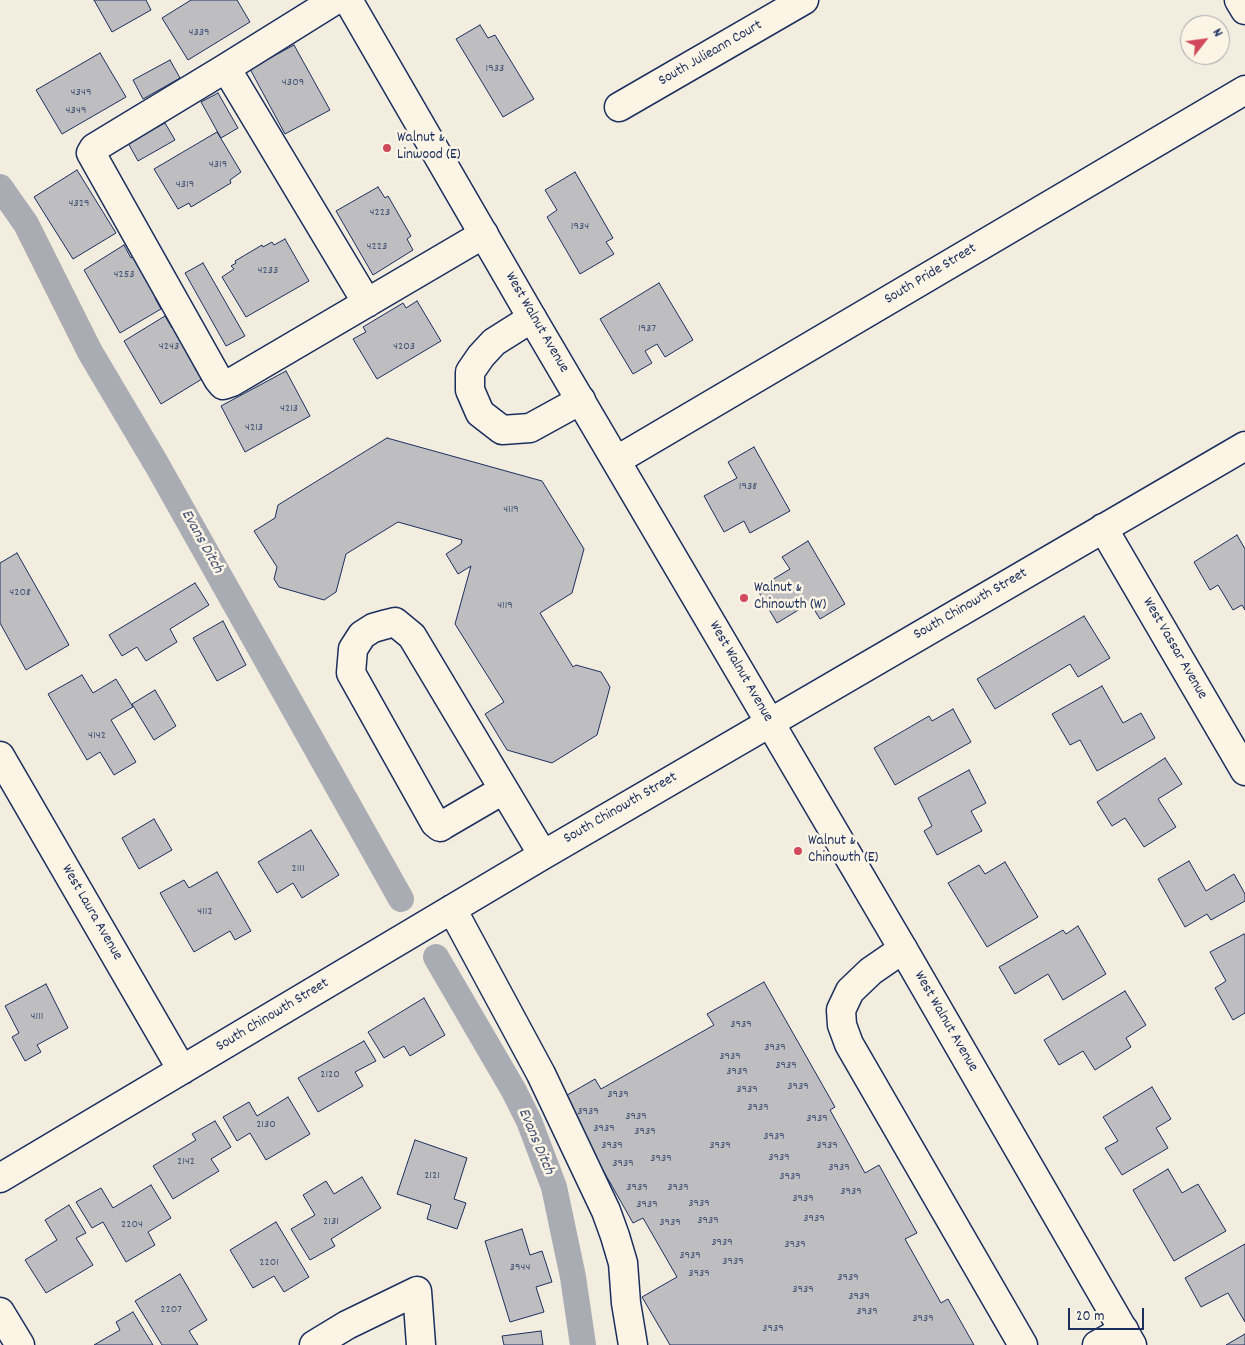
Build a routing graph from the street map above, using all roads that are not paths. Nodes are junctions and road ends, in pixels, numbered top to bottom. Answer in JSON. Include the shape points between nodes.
{"nodes":[{"id":1,"x":335,"y":0,"type":"edge"},
{"id":2,"x":348,"y":0,"type":"edge"},
{"id":3,"x":804,"y":0,"type":"edge"},
{"id":4,"x":1239,"y":0,"type":"edge"},
{"id":5,"x":1245,"y":10,"type":"edge"},
{"id":6,"x":226,"y":68,"type":"junction"},
{"id":7,"x":1245,"y":90,"type":"edge"},
{"id":8,"x":619,"y":107,"type":"dead end"},
{"id":9,"x":484,"y":234,"type":"junction"},
{"id":10,"x":367,"y":303,"type":"junction"},
{"id":11,"x":532,"y":318,"type":"junction"},
{"id":12,"x":581,"y":400,"type":"junction"},
{"id":13,"x":1245,"y":446,"type":"edge"},
{"id":14,"x":617,"y":460,"type":"junction"},
{"id":15,"x":1103,"y":528,"type":"junction"},
{"id":16,"x":769,"y":722,"type":"junction"},
{"id":17,"x":0,"y":756,"type":"edge"},
{"id":18,"x":1245,"y":770,"type":"edge"},
{"id":19,"x":503,"y":790,"type":"junction"},
{"id":20,"x":543,"y":855,"type":"junction"},
{"id":21,"x":452,"y":909,"type":"junction"},
{"id":22,"x":902,"y":949,"type":"junction"},
{"id":23,"x":182,"y":1070,"type":"junction"},
{"id":24,"x":0,"y":1178,"type":"edge"},
{"id":25,"x":0,"y":1312,"type":"edge"},
{"id":26,"x":1128,"y":1337,"type":"edge"},
{"id":27,"x":20,"y":1345,"type":"edge"},
{"id":28,"x":314,"y":1345,"type":"edge"},
{"id":29,"x":420,"y":1345,"type":"edge"},
{"id":30,"x":633,"y":1345,"type":"edge"},
{"id":31,"x":1023,"y":1345,"type":"edge"},
{"id":32,"x":1097,"y":1345,"type":"edge"}],
"edges":[{"from":1,"to":6,"type":"street"},
{"from":2,"to":9,"type":"street","name":"West Walnut Avenue"},
{"from":3,"to":8,"type":"street","name":"South Julieann Court"},
{"from":4,"to":5,"type":"street"},
{"from":6,"to":10,"type":"street"},
{"from":6,"to":10,"type":"street","via":[[94,148],[91,153],[218,380],[223,385],[232,382]]},
{"from":7,"to":14,"type":"street","name":"South Pride Street"},
{"from":9,"to":10,"type":"street"},
{"from":9,"to":11,"type":"street","name":"West Walnut Avenue"},
{"from":11,"to":12,"type":"street","name":"West Walnut Avenue"},
{"from":11,"to":12,"type":"street","via":[[494,342],[470,372],[470,390],[480,413],[502,430],[530,428]]},
{"from":12,"to":14,"type":"street","name":"West Walnut Avenue"},
{"from":13,"to":15,"type":"street","name":"South Chinowth Street"},
{"from":14,"to":16,"type":"street","name":"West Walnut Avenue"},
{"from":15,"to":16,"type":"street","name":"South Chinowth Street"},
{"from":15,"to":18,"type":"street","name":"West Vassar Avenue"},
{"from":16,"to":20,"type":"street","name":"South Chinowth Street"},
{"from":16,"to":22,"type":"street","name":"West Walnut Avenue"},
{"from":17,"to":23,"type":"street","name":"West Laura Avenue"},
{"from":19,"to":19,"type":"street","via":[[412,636],[395,622],[362,635],[353,649],[350,673],[435,823],[443,826]]},
{"from":19,"to":20,"type":"street"},
{"from":20,"to":21,"type":"street","name":"South Chinowth Street"},
{"from":21,"to":23,"type":"street","name":"South Chinowth Street"},
{"from":21,"to":30,"type":"street","via":[[540,1074],[606,1211],[623,1263]]},
{"from":22,"to":26,"type":"street","name":"West Walnut Avenue"},
{"from":22,"to":31,"type":"street","via":[[870,971],[850,991],[841,1010],[842,1025],[849,1044]]},
{"from":23,"to":24,"type":"street","name":"South Chinowth Street"},
{"from":25,"to":27,"type":"street"},
{"from":26,"to":32,"type":"street"},
{"from":28,"to":29,"type":"street","via":[[417,1291]]}]}
